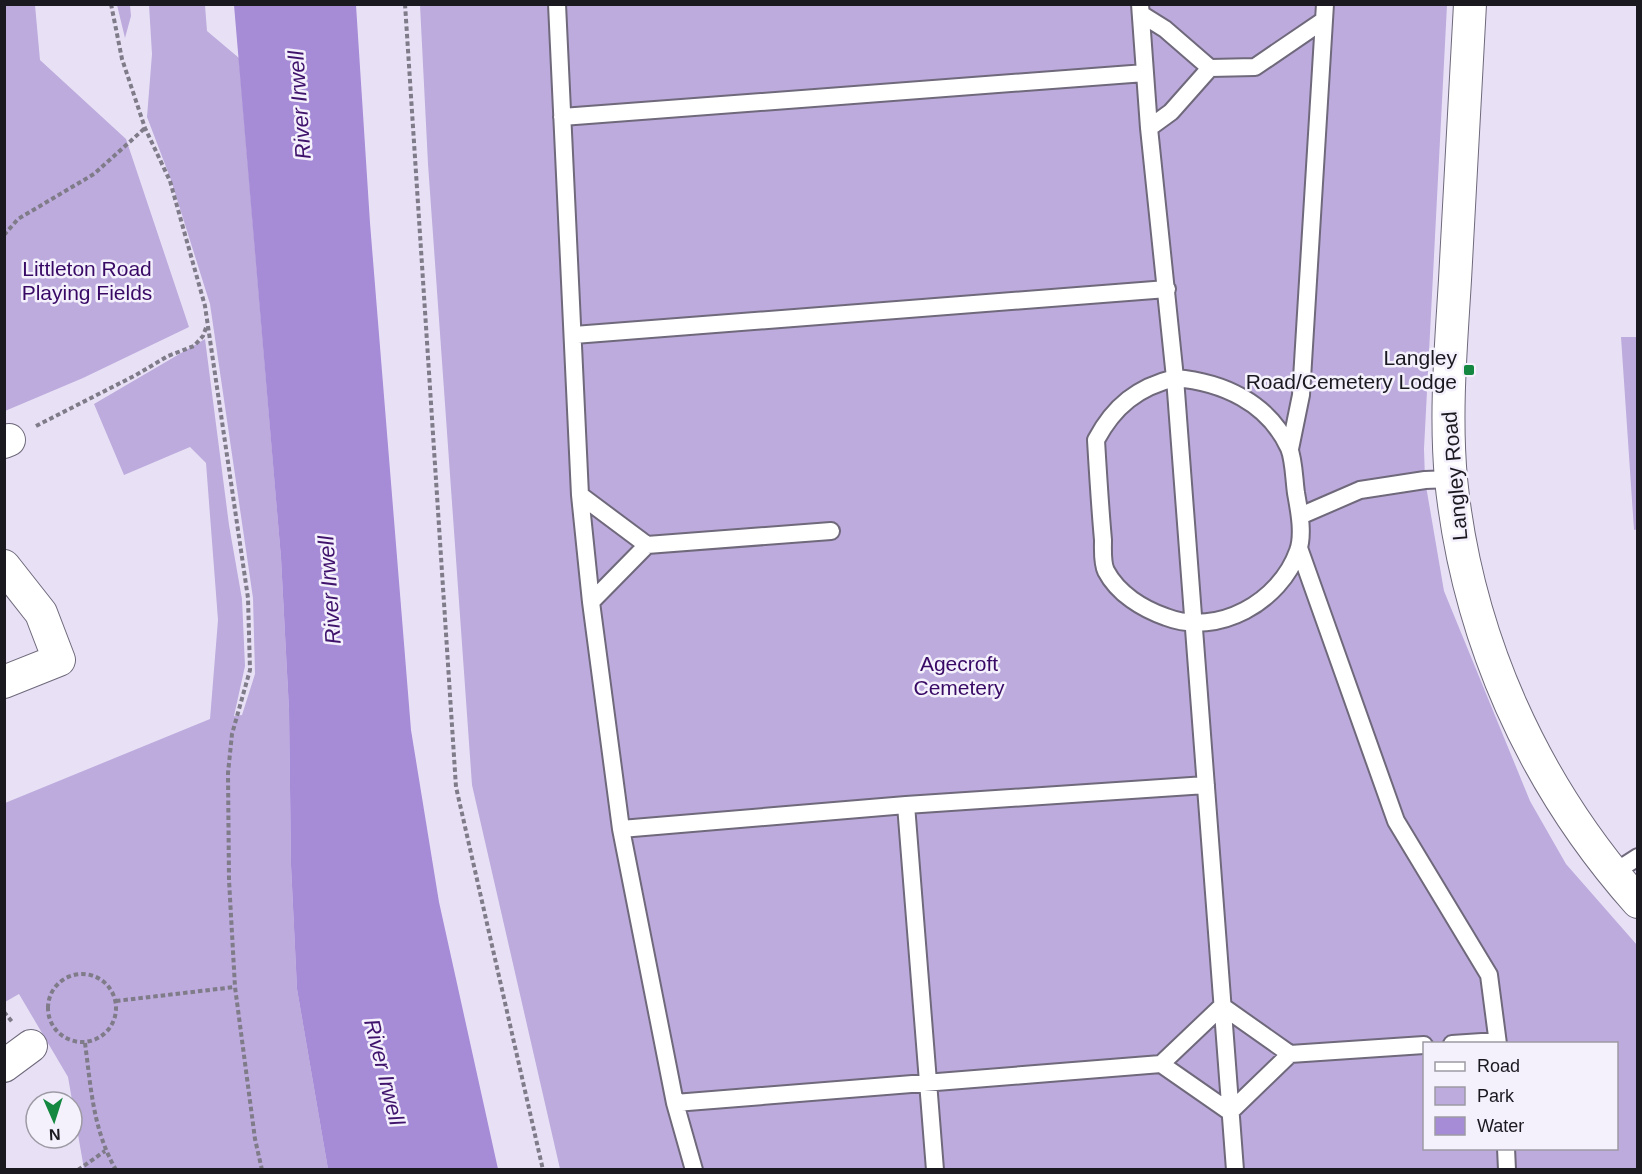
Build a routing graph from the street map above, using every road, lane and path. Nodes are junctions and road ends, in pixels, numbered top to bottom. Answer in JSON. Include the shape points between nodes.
{"nodes":[{"id":1,"x":111,"y":4,"type":"edge"},
{"id":2,"x":405,"y":4,"type":"edge"},
{"id":3,"x":556,"y":4,"type":"edge"},
{"id":4,"x":1470,"y":4,"type":"edge"},
{"id":5,"x":1141,"y":9,"type":"edge"},
{"id":6,"x":1325,"y":12,"type":"edge"},
{"id":7,"x":1210,"y":68,"type":"junction"},
{"id":8,"x":1145,"y":74,"type":"junction"},
{"id":9,"x":562,"y":117,"type":"junction"},
{"id":10,"x":145,"y":128,"type":"junction"},
{"id":11,"x":1149,"y":128,"type":"junction"},
{"id":12,"x":4,"y":235,"type":"edge"},
{"id":13,"x":1167,"y":289,"type":"junction"},
{"id":14,"x":208,"y":325,"type":"junction"},
{"id":15,"x":574,"y":336,"type":"junction"},
{"id":16,"x":1175,"y":378,"type":"junction"},
{"id":17,"x":7,"y":441,"type":"edge"},
{"id":18,"x":1290,"y":449,"type":"junction"},
{"id":19,"x":1451,"y":479,"type":"junction"},
{"id":20,"x":580,"y":495,"type":"junction"},
{"id":21,"x":1300,"y":516,"type":"junction"},
{"id":22,"x":831,"y":531,"type":"dead end"},
{"id":23,"x":647,"y":546,"type":"junction"},
{"id":24,"x":1299,"y":548,"type":"junction"},
{"id":25,"x":4,"y":566,"type":"edge"},
{"id":26,"x":591,"y":603,"type":"junction"},
{"id":27,"x":1194,"y":623,"type":"junction"},
{"id":28,"x":4,"y":682,"type":"edge"},
{"id":29,"x":1206,"y":785,"type":"junction"},
{"id":30,"x":906,"y":805,"type":"junction"},
{"id":31,"x":621,"y":829,"type":"junction"},
{"id":32,"x":1625,"y":865,"type":"edge"},
{"id":33,"x":1638,"y":902,"type":"edge"},
{"id":34,"x":234,"y":987,"type":"junction"},
{"id":35,"x":116,"y":1002,"type":"junction"},
{"id":36,"x":1222,"y":1006,"type":"junction"},
{"id":37,"x":1498,"y":1042,"type":"edge"},
{"id":38,"x":85,"y":1043,"type":"junction"},
{"id":39,"x":1423,"y":1045,"type":"edge"},
{"id":40,"x":31,"y":1046,"type":"dead end"},
{"id":41,"x":1290,"y":1054,"type":"junction"},
{"id":42,"x":1161,"y":1064,"type":"junction"},
{"id":43,"x":4,"y":1066,"type":"edge"},
{"id":44,"x":928,"y":1083,"type":"junction"},
{"id":45,"x":675,"y":1103,"type":"junction"},
{"id":46,"x":1230,"y":1112,"type":"junction"},
{"id":47,"x":1506,"y":1150,"type":"edge"},
{"id":48,"x":105,"y":1151,"type":"junction"},
{"id":49,"x":78,"y":1170,"type":"edge"},
{"id":50,"x":116,"y":1170,"type":"edge"},
{"id":51,"x":262,"y":1170,"type":"edge"},
{"id":52,"x":543,"y":1170,"type":"edge"},
{"id":53,"x":694,"y":1170,"type":"edge"},
{"id":54,"x":935,"y":1170,"type":"edge"},
{"id":55,"x":1234,"y":1170,"type":"edge"},
{"id":56,"x":1507,"y":1170,"type":"edge"}],
"edges":[{"from":1,"to":10,"type":"path","via":[[122,59]]},
{"from":2,"to":52,"type":"path","via":[[456,787]]},
{"from":3,"to":9,"type":"lane"},
{"from":4,"to":19,"type":"street","name":"Langley Road","via":[[1448,393]]},
{"from":5,"to":7,"type":"lane"},
{"from":5,"to":8,"type":"lane"},
{"from":6,"to":7,"type":"lane","via":[[1255,67]]},
{"from":6,"to":18,"type":"lane","via":[[1301,395]]},
{"from":7,"to":11,"type":"lane","via":[[1171,112]]},
{"from":8,"to":9,"type":"lane"},
{"from":8,"to":11,"type":"lane"},
{"from":9,"to":15,"type":"lane"},
{"from":10,"to":12,"type":"path","via":[[94,174],[18,219]]},
{"from":10,"to":14,"type":"path","via":[[170,181]]},
{"from":11,"to":13,"type":"lane"},
{"from":13,"to":15,"type":"lane"},
{"from":13,"to":16,"type":"lane"},
{"from":14,"to":17,"type":"path","via":[[194,346]]},
{"from":14,"to":34,"type":"path","via":[[248,598],[250,670],[231,734],[228,773]]},
{"from":15,"to":20,"type":"lane"},
{"from":16,"to":18,"type":"lane","via":[[1214,384],[1251,402]]},
{"from":16,"to":27,"type":"lane"},
{"from":16,"to":27,"type":"lane","via":[[1152,384],[1123,403],[1096,440],[1105,570],[1138,604],[1171,619]]},
{"from":18,"to":21,"type":"lane"},
{"from":19,"to":21,"type":"lane","via":[[1359,490]]},
{"from":19,"to":32,"type":"street","name":"Langley Road","via":[[1470,591],[1498,676],[1561,801]]},
{"from":20,"to":23,"type":"lane"},
{"from":20,"to":26,"type":"lane"},
{"from":21,"to":24,"type":"lane"},
{"from":22,"to":23,"type":"lane"},
{"from":23,"to":26,"type":"lane"},
{"from":24,"to":27,"type":"lane","via":[[1282,580],[1252,607],[1232,617]]},
{"from":24,"to":37,"type":"lane","via":[[1396,821],[1489,975]]},
{"from":25,"to":28,"type":"street","via":[[40,613],[59,660]]},
{"from":26,"to":31,"type":"lane"},
{"from":27,"to":29,"type":"lane"},
{"from":29,"to":30,"type":"lane"},
{"from":29,"to":36,"type":"lane"},
{"from":30,"to":31,"type":"lane"},
{"from":30,"to":44,"type":"lane"},
{"from":31,"to":45,"type":"lane"},
{"from":32,"to":33,"type":"street","name":"Langley Road"},
{"from":34,"to":35,"type":"path"},
{"from":34,"to":51,"type":"path"},
{"from":35,"to":38,"type":"path","via":[[117,1013],[107,1032]]},
{"from":35,"to":38,"type":"path","via":[[105,982],[84,974],[62,980],[54,988],[49,999],[51,1021],[65,1038]]},
{"from":36,"to":41,"type":"lane"},
{"from":36,"to":42,"type":"lane"},
{"from":36,"to":46,"type":"lane"},
{"from":38,"to":48,"type":"path","via":[[96,1125]]},
{"from":39,"to":41,"type":"lane"},
{"from":40,"to":43,"type":"street"},
{"from":41,"to":46,"type":"lane"},
{"from":42,"to":44,"type":"lane"},
{"from":42,"to":46,"type":"lane"},
{"from":44,"to":45,"type":"lane"},
{"from":44,"to":54,"type":"lane"},
{"from":45,"to":53,"type":"lane"},
{"from":46,"to":55,"type":"lane"},
{"from":47,"to":56,"type":"lane"},
{"from":48,"to":49,"type":"path"},
{"from":48,"to":50,"type":"path"}]}
